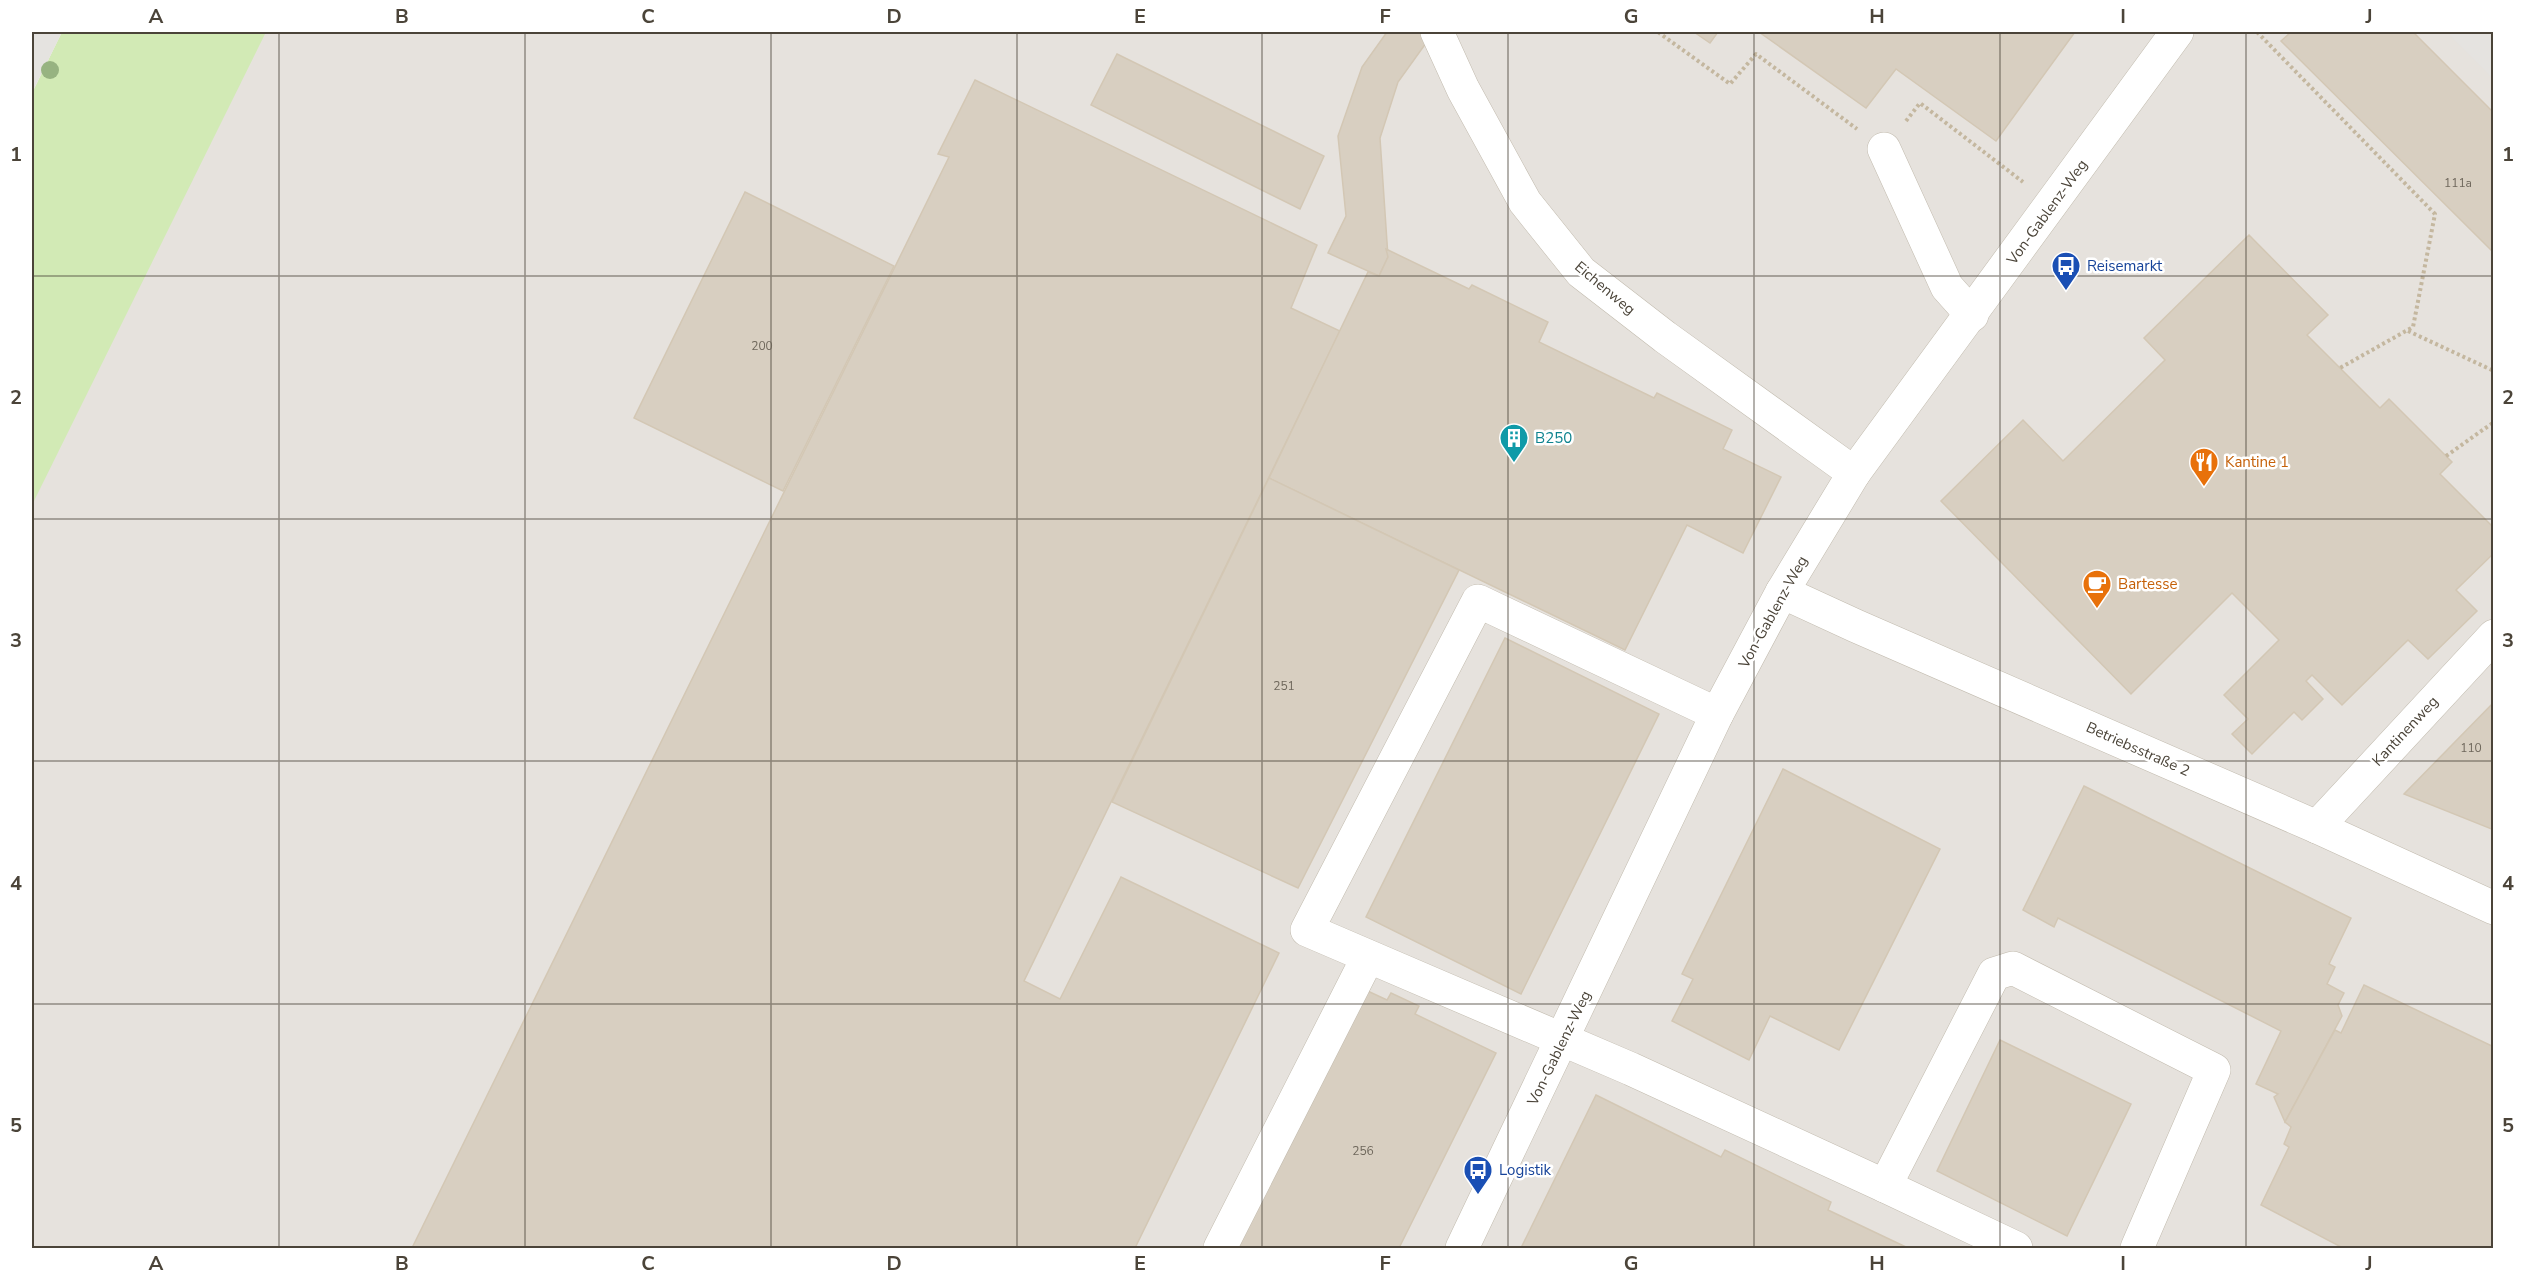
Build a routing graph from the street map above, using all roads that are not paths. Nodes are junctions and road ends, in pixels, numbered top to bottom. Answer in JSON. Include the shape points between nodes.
{"nodes":[{"id":1,"x":1437,"y":32,"type":"edge"},
{"id":2,"x":2177,"y":32,"type":"edge"},
{"id":3,"x":1884,"y":149,"type":"road end"},
{"id":4,"x":1972,"y":315,"type":"junction"},
{"id":5,"x":1854,"y":473,"type":"junction"},
{"id":6,"x":1782,"y":592,"type":"junction"},
{"id":7,"x":2493,"y":636,"type":"edge"},
{"id":8,"x":1717,"y":714,"type":"junction"},
{"id":9,"x":2317,"y":827,"type":"junction"},
{"id":10,"x":2493,"y":908,"type":"edge"},
{"id":11,"x":1368,"y":957,"type":"junction"},
{"id":12,"x":1563,"y":1040,"type":"junction"},
{"id":13,"x":1885,"y":1185,"type":"junction"},
{"id":14,"x":1220,"y":1248,"type":"edge"},
{"id":15,"x":1462,"y":1248,"type":"edge"},
{"id":16,"x":2016,"y":1248,"type":"edge"},
{"id":17,"x":2138,"y":1248,"type":"edge"}],
"edges":[{"from":1,"to":5,"type":"lane","name":"Eichenweg","via":[[1463,89],[1525,202],[1581,272]]},
{"from":2,"to":4,"type":"lane","name":"Von-Gablenz-Weg"},
{"from":3,"to":4,"type":"lane","via":[[1947,287]]},
{"from":4,"to":5,"type":"lane","name":"Von-Gablenz-Weg"},
{"from":5,"to":6,"type":"lane","name":"Von-Gablenz-Weg"},
{"from":6,"to":8,"type":"lane","name":"Von-Gablenz-Weg"},
{"from":6,"to":9,"type":"lane","name":"Betriebsstraße 2"},
{"from":7,"to":9,"type":"lane","name":"Kantinenweg"},
{"from":8,"to":11,"type":"lane","via":[[1478,601],[1307,930]]},
{"from":8,"to":12,"type":"lane","name":"Von-Gablenz-Weg"},
{"from":9,"to":10,"type":"lane","name":"Betriebsstraße 2"},
{"from":11,"to":12,"type":"lane"},
{"from":11,"to":14,"type":"lane"},
{"from":12,"to":13,"type":"lane"},
{"from":12,"to":15,"type":"lane","name":"Von-Gablenz-Weg"},
{"from":13,"to":16,"type":"lane"},
{"from":13,"to":17,"type":"lane","via":[[1995,974],[2013,968],[2214,1070]]}]}
